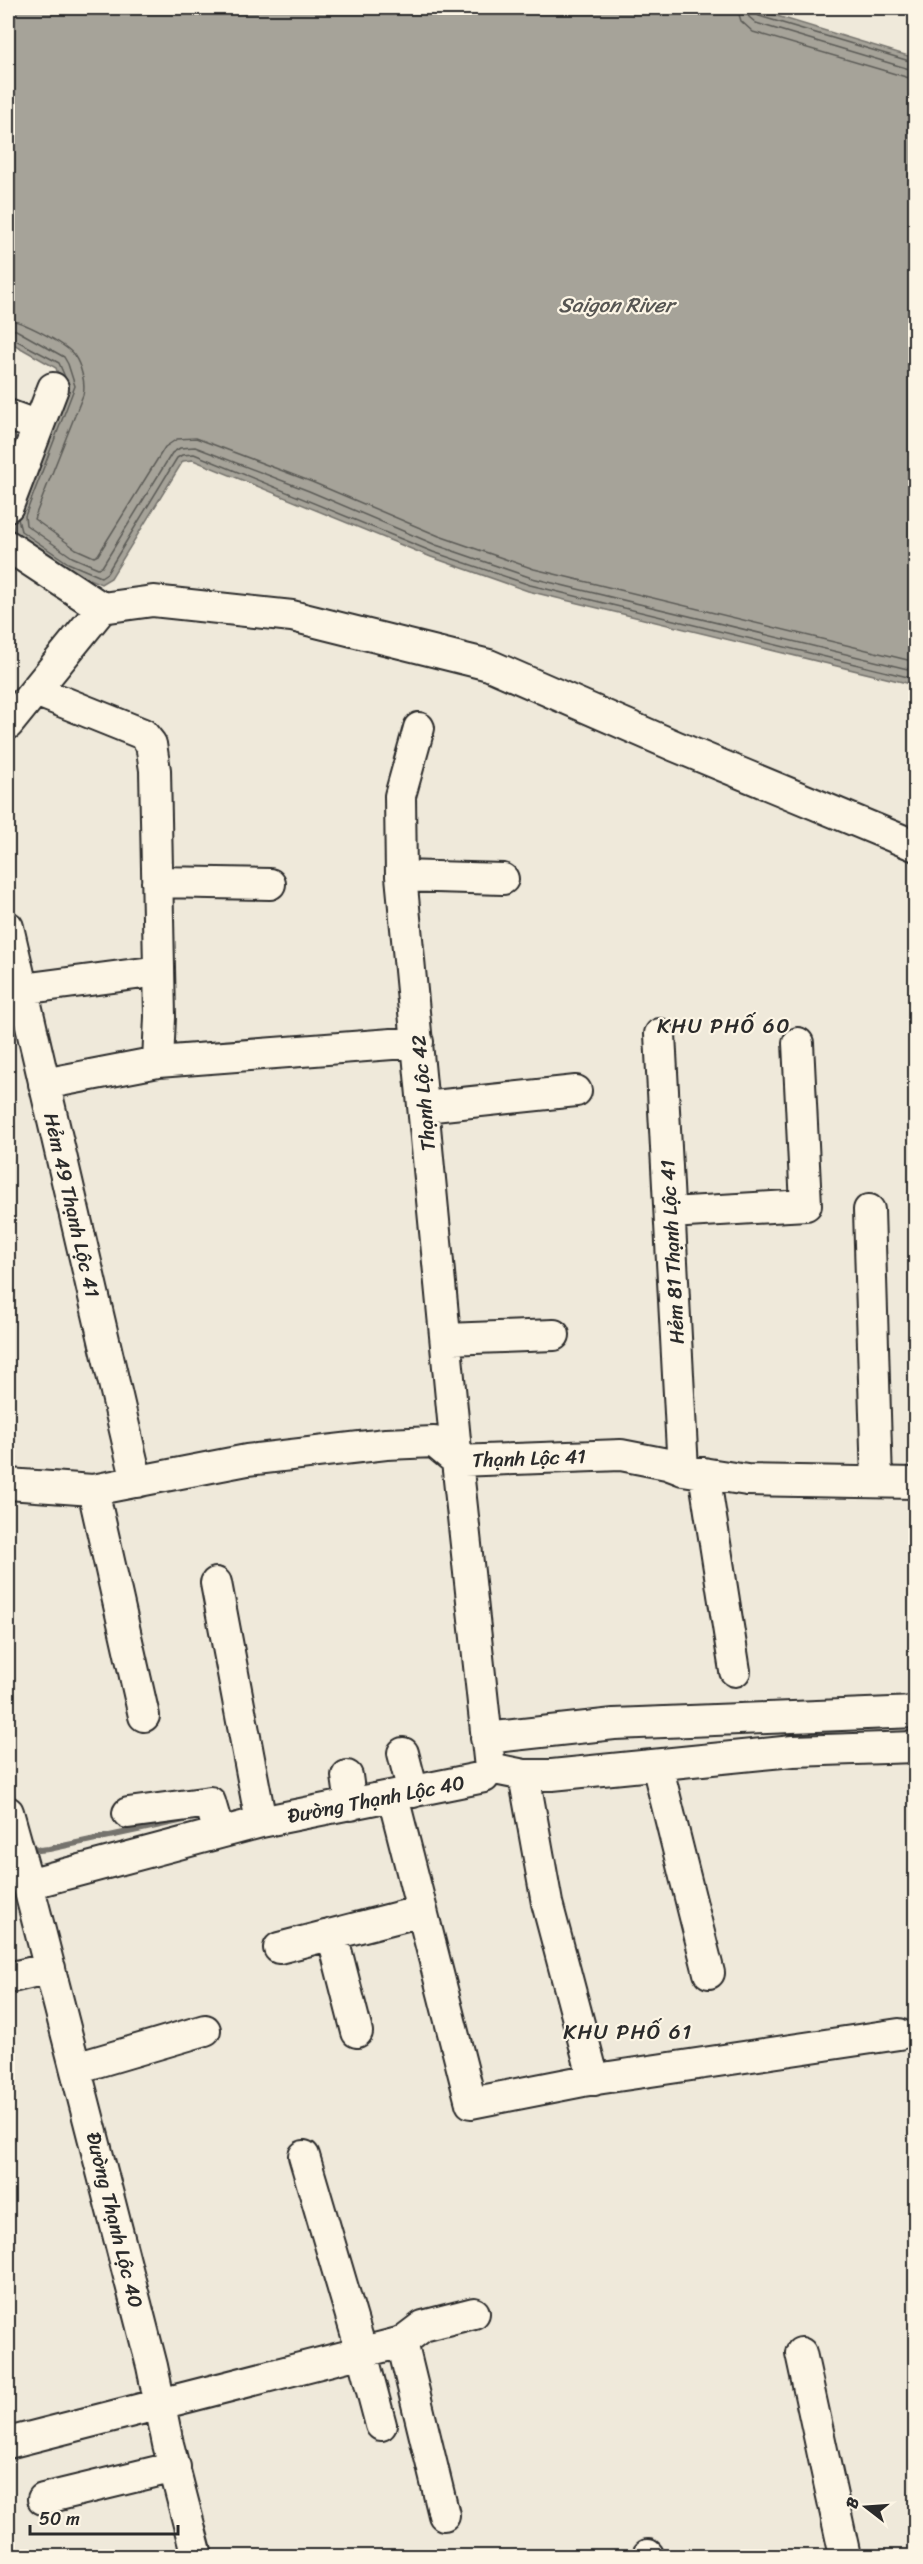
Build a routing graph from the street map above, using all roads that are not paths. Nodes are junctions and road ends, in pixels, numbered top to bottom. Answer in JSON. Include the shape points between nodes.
{"nodes":[{"id":1,"x":53,"y":388,"type":"dead end"},
{"id":2,"x":8,"y":415,"type":"edge"},
{"id":3,"x":38,"y":426,"type":"junction"},
{"id":4,"x":8,"y":506,"type":"edge"},
{"id":5,"x":8,"y":546,"type":"edge"},
{"id":6,"x":102,"y":608,"type":"junction"},
{"id":7,"x":36,"y":691,"type":"junction"},
{"id":8,"x":8,"y":724,"type":"edge"},
{"id":9,"x":419,"y":728,"type":"dead end"},
{"id":10,"x":915,"y":846,"type":"edge"},
{"id":11,"x":401,"y":876,"type":"junction"},
{"id":12,"x":503,"y":879,"type":"dead end"},
{"id":13,"x":157,"y":882,"type":"junction"},
{"id":14,"x":270,"y":884,"type":"dead end"},
{"id":15,"x":8,"y":932,"type":"edge"},
{"id":16,"x":159,"y":971,"type":"junction"},
{"id":17,"x":16,"y":979,"type":"edge"},
{"id":18,"x":660,"y":1034,"type":"dead end"},
{"id":19,"x":418,"y":1042,"type":"junction"},
{"id":20,"x":798,"y":1043,"type":"dead end"},
{"id":21,"x":158,"y":1062,"type":"junction"},
{"id":22,"x":44,"y":1084,"type":"junction"},
{"id":23,"x":576,"y":1091,"type":"dead end"},
{"id":24,"x":424,"y":1107,"type":"junction"},
{"id":25,"x":869,"y":1210,"type":"dead end"},
{"id":26,"x":670,"y":1213,"type":"junction"},
{"id":27,"x":554,"y":1335,"type":"dead end"},
{"id":28,"x":446,"y":1339,"type":"junction"},
{"id":29,"x":457,"y":1461,"type":"junction"},
{"id":30,"x":693,"y":1472,"type":"junction"},
{"id":31,"x":137,"y":1482,"type":"junction"},
{"id":32,"x":877,"y":1482,"type":"junction"},
{"id":33,"x":915,"y":1483,"type":"edge"},
{"id":34,"x":8,"y":1484,"type":"edge"},
{"id":35,"x":93,"y":1490,"type":"junction"},
{"id":36,"x":216,"y":1583,"type":"dead end"},
{"id":37,"x":735,"y":1671,"type":"dead end"},
{"id":38,"x":915,"y":1713,"type":"edge"},
{"id":39,"x":144,"y":1716,"type":"dead end"},
{"id":40,"x":486,"y":1738,"type":"junction"},
{"id":41,"x":915,"y":1747,"type":"edge"},
{"id":42,"x":403,"y":1753,"type":"dead end"},
{"id":43,"x":657,"y":1765,"type":"junction"},
{"id":44,"x":490,"y":1768,"type":"junction"},
{"id":45,"x":524,"y":1775,"type":"junction"},
{"id":46,"x":347,"y":1776,"type":"dead end"},
{"id":47,"x":403,"y":1795,"type":"junction"},
{"id":48,"x":351,"y":1805,"type":"junction"},
{"id":49,"x":258,"y":1810,"type":"junction"},
{"id":50,"x":8,"y":1812,"type":"edge"},
{"id":51,"x":128,"y":1813,"type":"dead end"},
{"id":52,"x":219,"y":1833,"type":"junction"},
{"id":53,"x":12,"y":1848,"type":"edge"},
{"id":54,"x":28,"y":1884,"type":"junction"},
{"id":55,"x":422,"y":1911,"type":"junction"},
{"id":56,"x":332,"y":1934,"type":"junction"},
{"id":57,"x":279,"y":1948,"type":"dead end"},
{"id":58,"x":50,"y":1968,"type":"junction"},
{"id":59,"x":709,"y":1973,"type":"dead end"},
{"id":60,"x":8,"y":1978,"type":"edge"},
{"id":61,"x":205,"y":2030,"type":"dead end"},
{"id":62,"x":357,"y":2032,"type":"dead end"},
{"id":63,"x":899,"y":2034,"type":"dead end"},
{"id":64,"x":76,"y":2068,"type":"junction"},
{"id":65,"x":594,"y":2080,"type":"junction"},
{"id":66,"x":304,"y":2156,"type":"dead end"},
{"id":67,"x":474,"y":2313,"type":"dead end"},
{"id":68,"x":402,"y":2342,"type":"junction"},
{"id":69,"x":362,"y":2353,"type":"junction"},
{"id":70,"x":801,"y":2353,"type":"dead end"},
{"id":71,"x":160,"y":2404,"type":"junction"},
{"id":72,"x":381,"y":2425,"type":"dead end"},
{"id":73,"x":8,"y":2443,"type":"edge"},
{"id":74,"x":174,"y":2467,"type":"junction"},
{"id":75,"x":43,"y":2499,"type":"dead end"},
{"id":76,"x":444,"y":2515,"type":"dead end"},
{"id":77,"x":197,"y":2556,"type":"edge"},
{"id":78,"x":845,"y":2556,"type":"edge"}],
"edges":[{"from":1,"to":3,"type":"street"},
{"from":2,"to":3,"type":"street"},
{"from":3,"to":4,"type":"street"},
{"from":5,"to":6,"type":"street"},
{"from":6,"to":7,"type":"street"},
{"from":6,"to":10,"type":"street","via":[[153,601],[292,616],[489,665]]},
{"from":7,"to":8,"type":"street"},
{"from":7,"to":13,"type":"street","via":[[148,738],[155,770]]},
{"from":9,"to":11,"type":"street","name":"Thạnh Lộc 42","via":[[400,796]]},
{"from":11,"to":12,"type":"street"},
{"from":11,"to":19,"type":"street","name":"Thạnh Lộc 42"},
{"from":13,"to":14,"type":"street"},
{"from":13,"to":16,"type":"street"},
{"from":15,"to":17,"type":"street","name":"Hẻm 49 Thạnh Lộc 41"},
{"from":16,"to":17,"type":"street"},
{"from":16,"to":21,"type":"street"},
{"from":17,"to":22,"type":"street","name":"Hẻm 49 Thạnh Lộc 41"},
{"from":18,"to":26,"type":"street","name":"Hẻm 81 Thạnh Lộc 41"},
{"from":19,"to":21,"type":"street"},
{"from":19,"to":24,"type":"street","name":"Thạnh Lộc 42"},
{"from":20,"to":26,"type":"street","via":[[806,1204]]},
{"from":21,"to":22,"type":"street"},
{"from":22,"to":31,"type":"street","name":"Hẻm 49 Thạnh Lộc 41"},
{"from":23,"to":24,"type":"street"},
{"from":24,"to":28,"type":"street","name":"Thạnh Lộc 42"},
{"from":25,"to":32,"type":"street"},
{"from":26,"to":30,"type":"street","name":"Hẻm 81 Thạnh Lộc 41"},
{"from":27,"to":28,"type":"street"},
{"from":28,"to":29,"type":"street","name":"Thạnh Lộc 42"},
{"from":29,"to":30,"type":"street","name":"Thạnh Lộc 41","via":[[621,1455]]},
{"from":29,"to":31,"type":"street","name":"Thạnh Lộc 41","via":[[434,1442],[386,1444],[247,1460]]},
{"from":29,"to":40,"type":"street","name":"Đường Thạnh Lộc 40"},
{"from":30,"to":32,"type":"street","name":"Thạnh Lộc 41","via":[[747,1480]]},
{"from":30,"to":37,"type":"street","name":"Hẻm 81 Thạnh Lộc 41"},
{"from":31,"to":35,"type":"street","name":"Thạnh Lộc 41"},
{"from":32,"to":33,"type":"street","name":"Thạnh Lộc 41"},
{"from":34,"to":35,"type":"street","name":"Thạnh Lộc 41"},
{"from":35,"to":39,"type":"street"},
{"from":36,"to":49,"type":"street"},
{"from":38,"to":40,"type":"street","via":[[614,1724]]},
{"from":40,"to":44,"type":"street","name":"Đường Thạnh Lộc 40"},
{"from":41,"to":43,"type":"street","via":[[793,1751]]},
{"from":42,"to":47,"type":"street"},
{"from":43,"to":45,"type":"street"},
{"from":43,"to":59,"type":"street"},
{"from":44,"to":45,"type":"street"},
{"from":44,"to":47,"type":"street","name":"Đường Thạnh Lộc 40","via":[[484,1777]]},
{"from":45,"to":65,"type":"street","via":[[547,1903]]},
{"from":46,"to":48,"type":"street"},
{"from":47,"to":48,"type":"street","name":"Đường Thạnh Lộc 40"},
{"from":47,"to":55,"type":"street"},
{"from":48,"to":49,"type":"street","name":"Đường Thạnh Lộc 40"},
{"from":49,"to":52,"type":"street","name":"Đường Thạnh Lộc 40"},
{"from":50,"to":53,"type":"street","name":"Đường Thạnh Lộc 40"},
{"from":51,"to":52,"type":"street","via":[[210,1802]]},
{"from":52,"to":54,"type":"street","name":"Đường Thạnh Lộc 40"},
{"from":53,"to":54,"type":"street","name":"Đường Thạnh Lộc 40"},
{"from":54,"to":58,"type":"street","name":"Đường Thạnh Lộc 40"},
{"from":55,"to":56,"type":"street"},
{"from":55,"to":65,"type":"street","via":[[471,2103]]},
{"from":56,"to":57,"type":"street"},
{"from":56,"to":62,"type":"street"},
{"from":58,"to":60,"type":"street"},
{"from":58,"to":64,"type":"street","name":"Đường Thạnh Lộc 40"},
{"from":61,"to":64,"type":"street"},
{"from":63,"to":65,"type":"street"},
{"from":64,"to":71,"type":"street","name":"Đường Thạnh Lộc 40"},
{"from":66,"to":69,"type":"street"},
{"from":67,"to":68,"type":"street","via":[[423,2326]]},
{"from":68,"to":69,"type":"street"},
{"from":68,"to":76,"type":"street"},
{"from":69,"to":71,"type":"street"},
{"from":69,"to":72,"type":"street"},
{"from":70,"to":78,"type":"street"},
{"from":71,"to":73,"type":"street"},
{"from":71,"to":74,"type":"street","name":"Đường Thạnh Lộc 40"},
{"from":74,"to":75,"type":"street"},
{"from":74,"to":77,"type":"street","name":"Đường Thạnh Lộc 40"}]}
